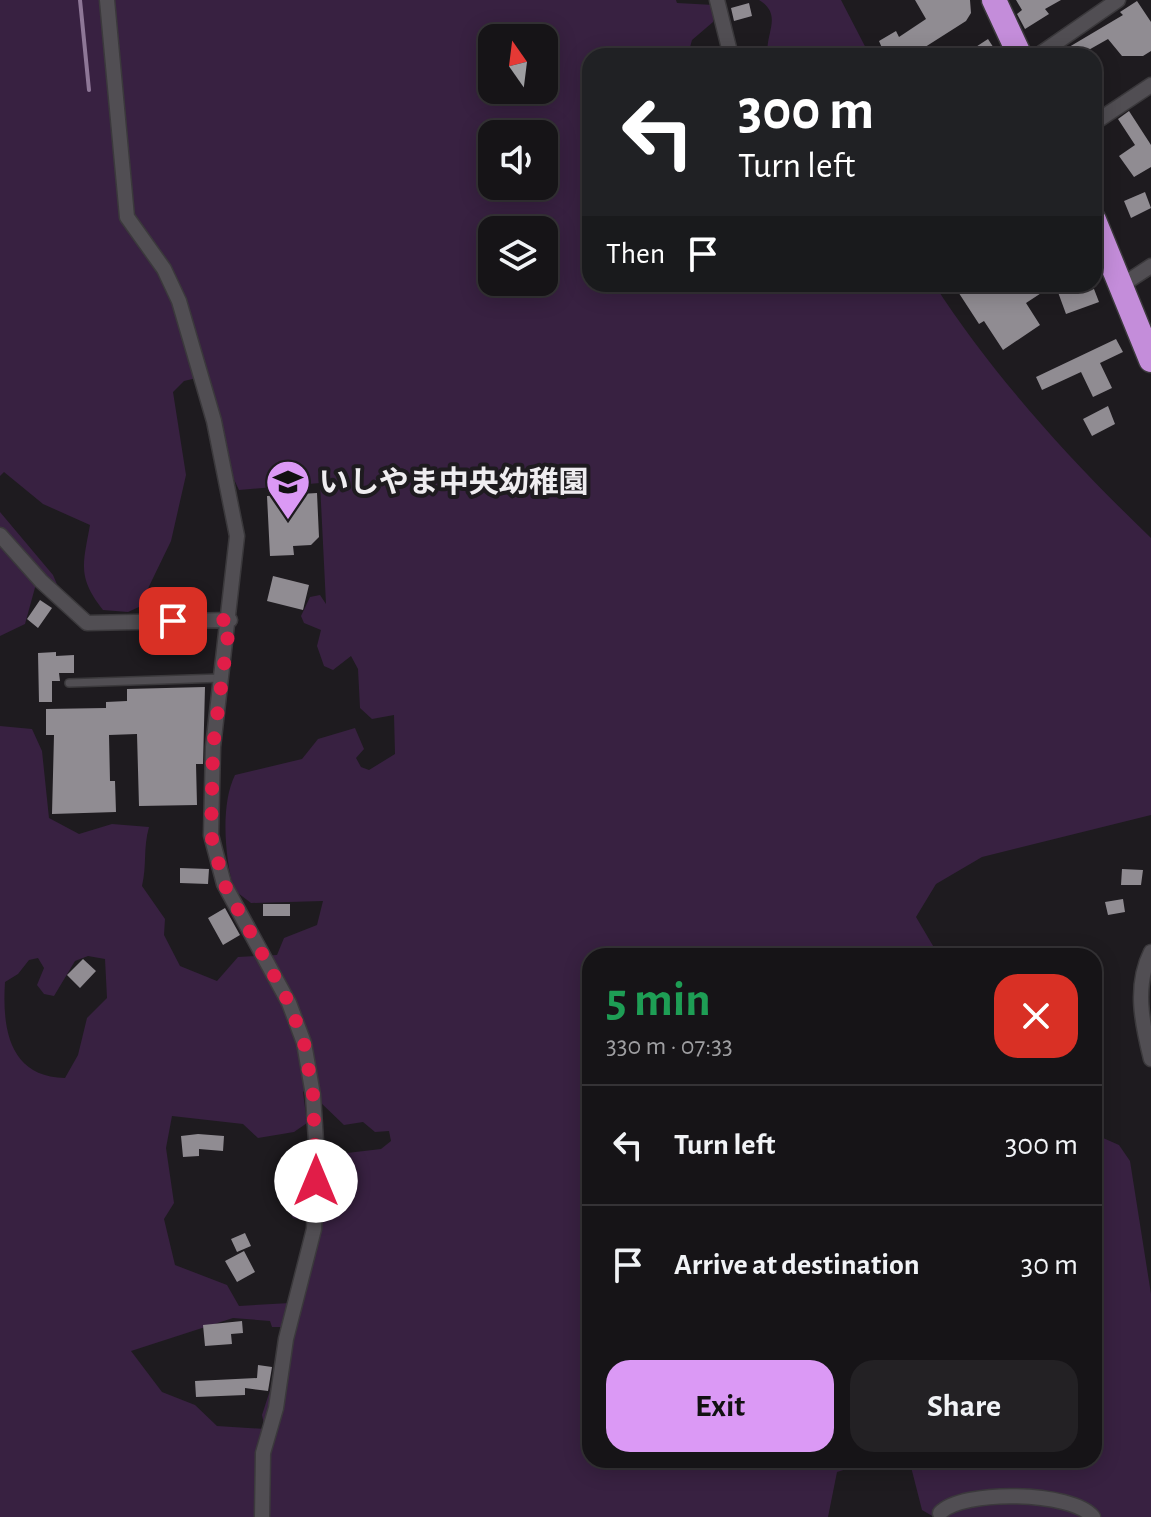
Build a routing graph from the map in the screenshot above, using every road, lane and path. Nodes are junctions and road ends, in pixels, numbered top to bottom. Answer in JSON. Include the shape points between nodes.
{"nodes":[{"id":1,"x":107,"y":0,"type":"edge"},
{"id":2,"x":717,"y":0,"type":"edge"},
{"id":3,"x":994,"y":0,"type":"edge"},
{"id":4,"x":1118,"y":0,"type":"edge"},
{"id":5,"x":729,"y":48,"type":"edge"},
{"id":6,"x":1016,"y":48,"type":"edge"},
{"id":7,"x":1049,"y":48,"type":"edge"},
{"id":8,"x":1151,"y":85,"type":"edge"},
{"id":9,"x":1102,"y":118,"type":"edge"},
{"id":10,"x":1102,"y":239,"type":"edge"},
{"id":11,"x":1151,"y":266,"type":"edge"},
{"id":12,"x":1122,"y":285,"type":"junction"},
{"id":13,"x":1151,"y":360,"type":"edge"},
{"id":14,"x":0,"y":535,"type":"edge"},
{"id":15,"x":230,"y":620,"type":"junction"},
{"id":16,"x":222,"y":678,"type":"junction"},
{"id":17,"x":69,"y":683,"type":"dead end"},
{"id":18,"x":1151,"y":952,"type":"edge"},
{"id":19,"x":1151,"y":1059,"type":"edge"},
{"id":20,"x":940,"y":1513,"type":"dead end"},
{"id":21,"x":262,"y":1517,"type":"edge"},
{"id":22,"x":1093,"y":1517,"type":"edge"}],
"edges":[{"from":1,"to":15,"type":"street","via":[[127,217],[164,269],[179,301],[214,421],[237,536]]},
{"from":2,"to":5,"type":"street"},
{"from":3,"to":6,"type":"highway"},
{"from":4,"to":7,"type":"street"},
{"from":8,"to":9,"type":"street"},
{"from":10,"to":12,"type":"highway"},
{"from":11,"to":12,"type":"street"},
{"from":12,"to":13,"type":"highway"},
{"from":14,"to":15,"type":"street","via":[[87,623]]},
{"from":15,"to":16,"type":"street"},
{"from":16,"to":17,"type":"lane"},
{"from":16,"to":21,"type":"street","via":[[213,747],[211,835],[224,884],[289,1003],[304,1043],[317,1157],[314,1229],[263,1453]]},
{"from":18,"to":19,"type":"street","via":[[1141,972],[1142,1023]]},
{"from":20,"to":22,"type":"street","via":[[947,1505],[990,1497],[1040,1498],[1067,1500]]}]}
